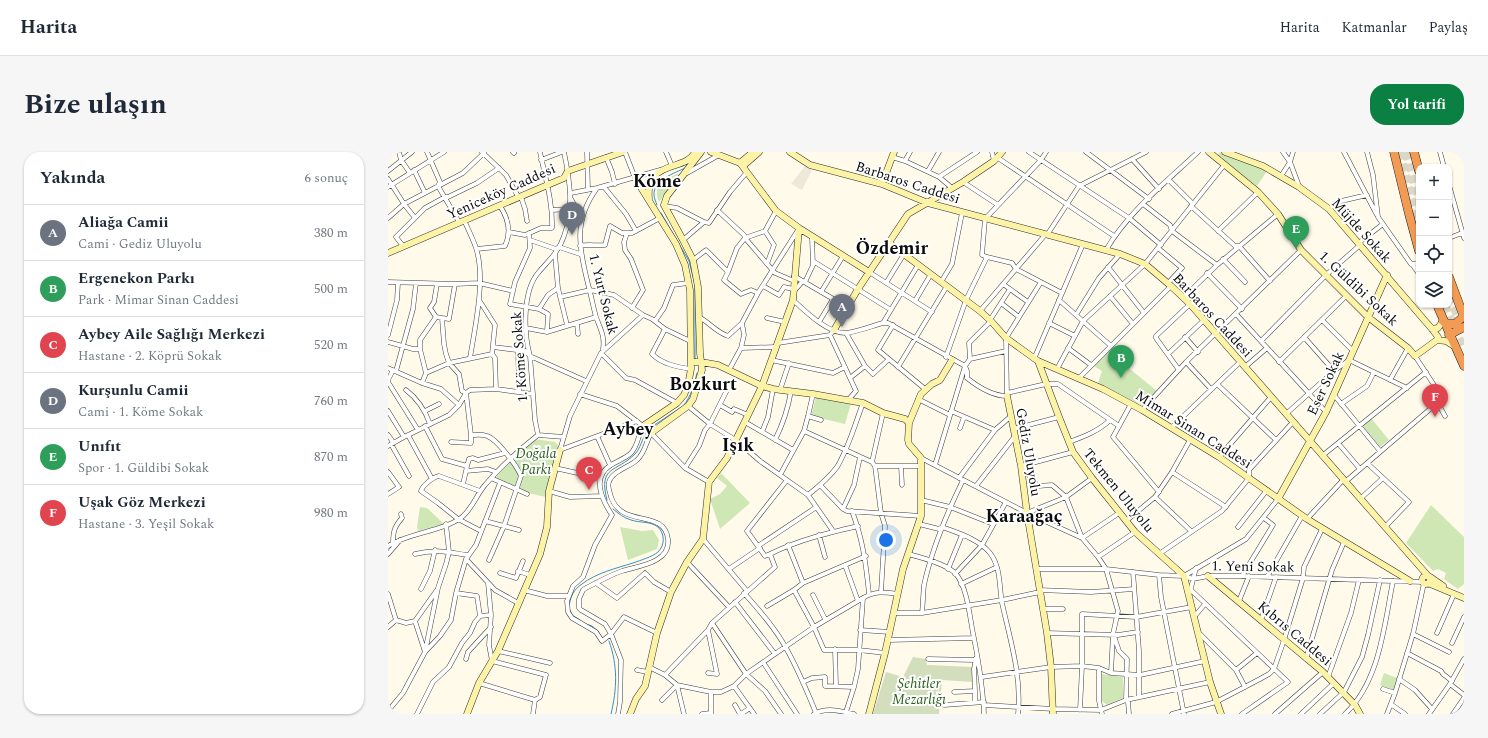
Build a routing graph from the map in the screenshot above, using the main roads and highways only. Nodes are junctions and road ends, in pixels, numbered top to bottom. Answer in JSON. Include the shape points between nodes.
{"nodes":[{"id":1,"x":1394,"y":152,"type":"edge"},
{"id":2,"x":1414,"y":152,"type":"edge"},
{"id":3,"x":1417,"y":164,"type":"edge"},
{"id":4,"x":1416,"y":241,"type":"edge"},
{"id":5,"x":1452,"y":284,"type":"edge"},
{"id":6,"x":1438,"y":308,"type":"edge"},
{"id":7,"x":1462,"y":308,"type":"edge"},
{"id":8,"x":1464,"y":316,"type":"edge"},
{"id":9,"x":1443,"y":321,"type":"junction"},
{"id":10,"x":1464,"y":327,"type":"edge"},
{"id":11,"x":1449,"y":335,"type":"junction"},
{"id":12,"x":1458,"y":349,"type":"edge"},
{"id":13,"x":1464,"y":364,"type":"edge"}],
"edges":[{"from":1,"to":4,"type":"highway"},
{"from":2,"to":3,"type":"highway"},
{"from":5,"to":7,"type":"highway"},
{"from":6,"to":9,"type":"highway"},
{"from":7,"to":8,"type":"highway"},
{"from":8,"to":9,"type":"highway","via":[[1455,324]]},
{"from":9,"to":11,"type":"highway"},
{"from":10,"to":11,"type":"highway"},
{"from":11,"to":12,"type":"highway"},
{"from":12,"to":13,"type":"highway"}]}
